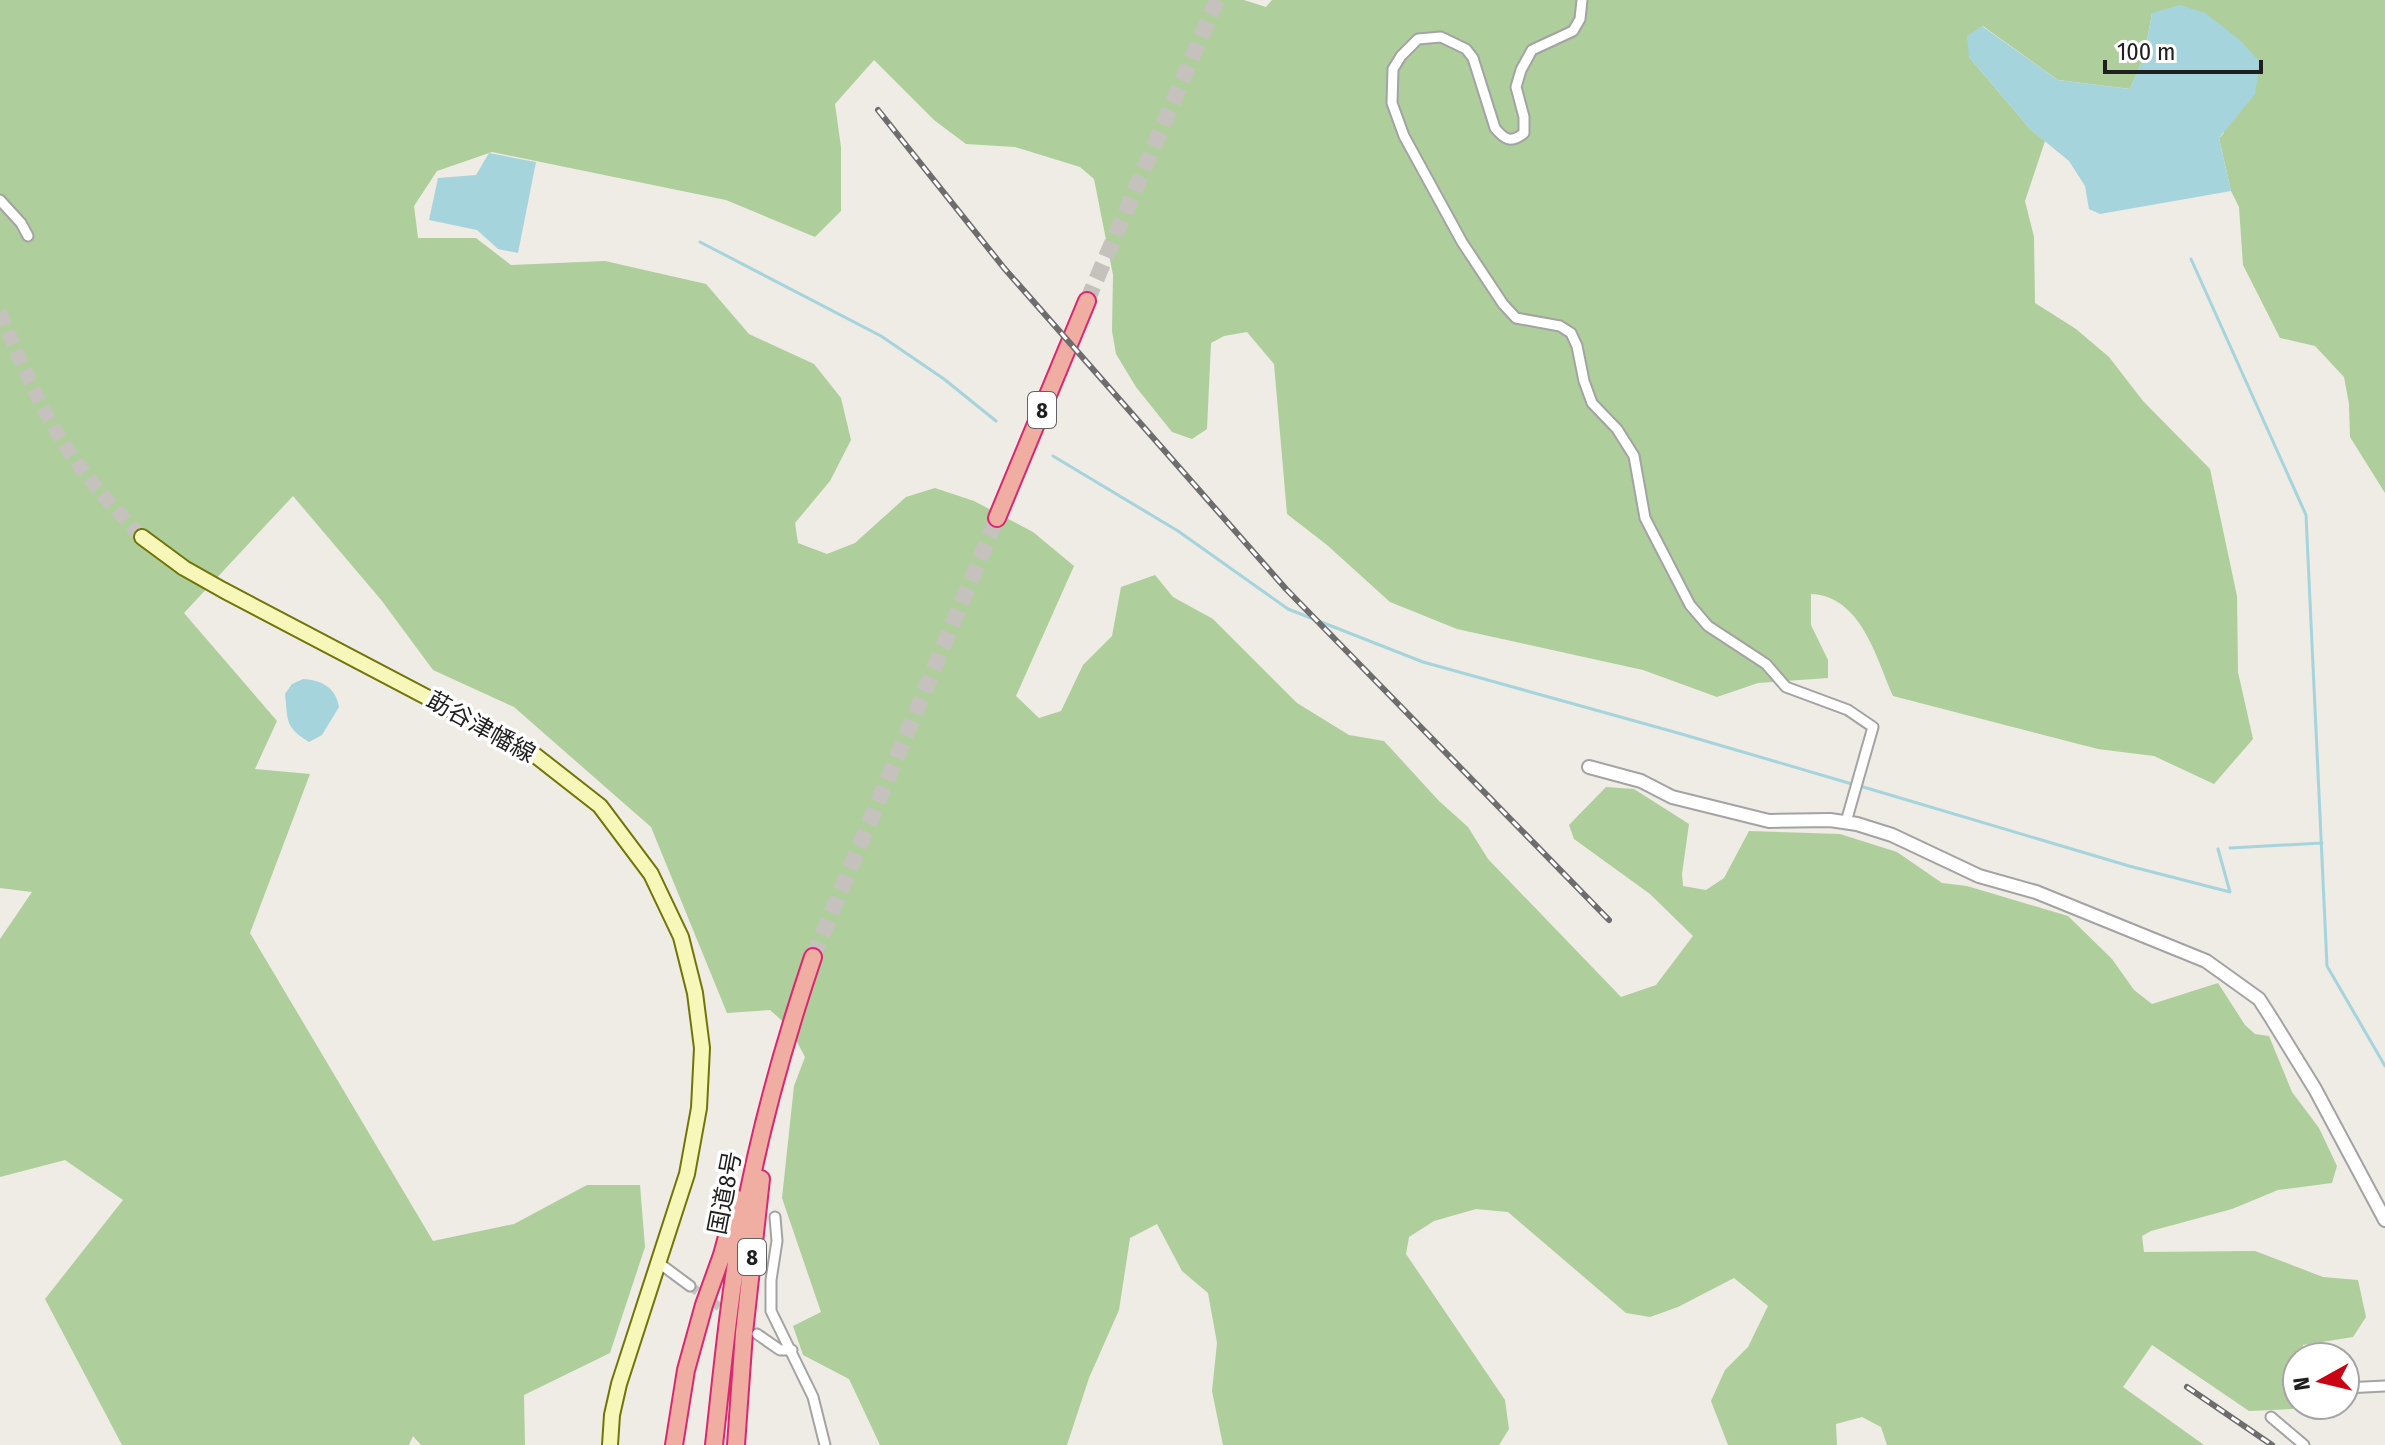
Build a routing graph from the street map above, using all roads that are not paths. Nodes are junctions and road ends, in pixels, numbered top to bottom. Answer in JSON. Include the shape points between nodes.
{"nodes":[{"id":1,"x":1582,"y":0,"type":"edge"},
{"id":2,"x":0,"y":200,"type":"edge"},
{"id":3,"x":28,"y":236,"type":"dead end"},
{"id":4,"x":1087,"y":301,"type":"tunnel mouth"},
{"id":5,"x":997,"y":518,"type":"tunnel mouth"},
{"id":6,"x":142,"y":537,"type":"tunnel mouth"},
{"id":7,"x":1589,"y":767,"type":"dead end"},
{"id":8,"x":1846,"y":822,"type":"junction"},
{"id":9,"x":813,"y":957,"type":"tunnel mouth"},
{"id":10,"x":776,"y":1071,"type":"junction"},
{"id":11,"x":752,"y":1174,"type":"junction"},
{"id":12,"x":775,"y":1217,"type":"dead end"},
{"id":13,"x":2385,"y":1220,"type":"edge"},
{"id":14,"x":659,"y":1263,"type":"junction"},
{"id":15,"x":690,"y":1286,"type":"tunnel mouth"},
{"id":16,"x":757,"y":1334,"type":"dead end"},
{"id":17,"x":792,"y":1350,"type":"junction"},
{"id":18,"x":2385,"y":1386,"type":"edge"},
{"id":19,"x":2361,"y":1387,"type":"edge"},
{"id":20,"x":2271,"y":1417,"type":"dead end"},
{"id":21,"x":610,"y":1445,"type":"edge"},
{"id":22,"x":674,"y":1445,"type":"edge"},
{"id":23,"x":714,"y":1445,"type":"edge"},
{"id":24,"x":736,"y":1445,"type":"edge"},
{"id":25,"x":825,"y":1445,"type":"edge"},
{"id":26,"x":2304,"y":1445,"type":"edge"}],
"edges":[{"from":1,"to":8,"type":"street","via":[[1573,31],[1532,50],[1521,70],[1516,87],[1524,133],[1517,139],[1503,137],[1495,128],[1473,58],[1441,37],[1418,39],[1401,56],[1393,69],[1392,103],[1404,136],[1462,242],[1503,304],[1516,318],[1571,333],[1592,403],[1634,456],[1645,518],[1690,605],[1708,626],[1766,664],[1786,687],[1848,710],[1873,727]]},
{"from":2,"to":3,"type":"street"},
{"from":4,"to":5,"type":"highway","number":"8"},
{"from":6,"to":14,"type":"main road","name":"莇谷津幡線","via":[[223,590],[531,752],[600,806],[651,874],[681,937],[702,1048],[699,1108],[687,1174]]},
{"from":7,"to":8,"type":"street","via":[[1641,781],[1672,797],[1769,821]]},
{"from":8,"to":13,"type":"street","via":[[1892,835],[1979,876],[2036,892],[2206,961],[2259,999],[2315,1089]]},
{"from":9,"to":10,"type":"highway","name":"国道8号","number":"8"},
{"from":10,"to":11,"type":"highway","name":"国道8号","number":"8"},
{"from":10,"to":24,"type":"highway","number":"8","via":[[753,1242]]},
{"from":11,"to":22,"type":"highway","number":"8","via":[[740,1190],[689,1357]]},
{"from":11,"to":23,"type":"highway","name":"国道8号","number":"8"},
{"from":12,"to":17,"type":"street","via":[[771,1311]]},
{"from":14,"to":15,"type":"street"},
{"from":14,"to":21,"type":"main road","name":"莇谷津幡線","via":[[619,1384]]},
{"from":16,"to":17,"type":"street","via":[[780,1350]]},
{"from":17,"to":25,"type":"street","via":[[813,1397]]},
{"from":18,"to":19,"type":"street"},
{"from":20,"to":26,"type":"street"}]}
